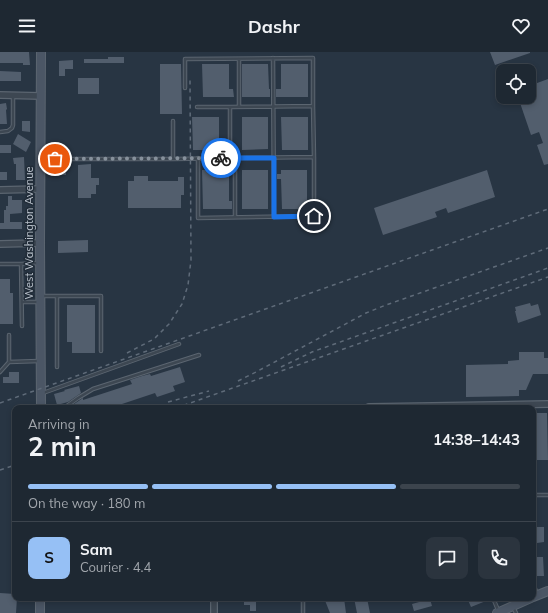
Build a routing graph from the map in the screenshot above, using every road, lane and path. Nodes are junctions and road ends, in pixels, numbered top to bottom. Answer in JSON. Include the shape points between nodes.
{"nodes":[{"id":1,"x":41,"y":52,"type":"edge"},
{"id":2,"x":273,"y":58,"type":"junction"},
{"id":3,"x":239,"y":59,"type":"junction"},
{"id":4,"x":186,"y":88,"type":"dead end"},
{"id":5,"x":0,"y":95,"type":"edge"},
{"id":6,"x":13,"y":95,"type":"junction"},
{"id":7,"x":41,"y":96,"type":"junction"},
{"id":8,"x":230,"y":106,"type":"junction"},
{"id":9,"x":239,"y":106,"type":"junction"},
{"id":10,"x":273,"y":106,"type":"junction"},
{"id":11,"x":313,"y":106,"type":"junction"},
{"id":12,"x":197,"y":107,"type":"dead end"},
{"id":13,"x":173,"y":121,"type":"dead end"},
{"id":14,"x":0,"y":132,"type":"edge"},
{"id":15,"x":314,"y":157,"type":"junction"},
{"id":16,"x":198,"y":158,"type":"junction"},
{"id":17,"x":230,"y":158,"type":"junction"},
{"id":18,"x":235,"y":158,"type":"junction"},
{"id":19,"x":274,"y":158,"type":"junction"},
{"id":20,"x":40,"y":159,"type":"junction"},
{"id":21,"x":173,"y":159,"type":"junction"},
{"id":22,"x":40,"y":189,"type":"junction"},
{"id":23,"x":0,"y":190,"type":"edge"},
{"id":24,"x":235,"y":217,"type":"junction"},
{"id":25,"x":274,"y":217,"type":"junction"},
{"id":26,"x":0,"y":244,"type":"edge"},
{"id":27,"x":40,"y":244,"type":"junction"},
{"id":28,"x":40,"y":263,"type":"junction"},
{"id":29,"x":0,"y":264,"type":"edge"},
{"id":30,"x":21,"y":264,"type":"junction"},
{"id":31,"x":56,"y":296,"type":"junction"},
{"id":32,"x":40,"y":299,"type":"junction"},
{"id":33,"x":22,"y":302,"type":"junction"},
{"id":34,"x":22,"y":326,"type":"dead end"},
{"id":35,"x":9,"y":335,"type":"dead end"},
{"id":36,"x":179,"y":344,"type":"dead end"},
{"id":37,"x":101,"y":351,"type":"dead end"},
{"id":38,"x":199,"y":355,"type":"dead end"},
{"id":39,"x":41,"y":361,"type":"junction"},
{"id":40,"x":9,"y":362,"type":"junction"},
{"id":41,"x":56,"y":367,"type":"dead end"},
{"id":42,"x":0,"y":372,"type":"edge"},
{"id":43,"x":41,"y":391,"type":"junction"},
{"id":44,"x":548,"y":404,"type":"edge"},
{"id":45,"x":41,"y":405,"type":"edge"},
{"id":46,"x":69,"y":405,"type":"edge"},
{"id":47,"x":503,"y":405,"type":"edge"},
{"id":48,"x":536,"y":495,"type":"edge"},
{"id":49,"x":548,"y":495,"type":"edge"},
{"id":50,"x":548,"y":591,"type":"edge"},
{"id":51,"x":536,"y":596,"type":"edge"},
{"id":52,"x":40,"y":601,"type":"edge"},
{"id":53,"x":214,"y":601,"type":"edge"},
{"id":54,"x":303,"y":601,"type":"dead end"},
{"id":55,"x":494,"y":601,"type":"edge"},
{"id":56,"x":528,"y":601,"type":"edge"},
{"id":57,"x":514,"y":610,"type":"edge"},
{"id":58,"x":40,"y":613,"type":"edge"},
{"id":59,"x":214,"y":613,"type":"edge"},
{"id":60,"x":304,"y":613,"type":"edge"},
{"id":61,"x":498,"y":613,"type":"edge"}],
"edges":[{"from":1,"to":7,"type":"main road","name":"West Washington Avenue"},
{"from":2,"to":3,"type":"lane"},
{"from":2,"to":10,"type":"lane"},
{"from":2,"to":11,"type":"lane","via":[[313,58]]},
{"from":3,"to":4,"type":"lane","via":[[185,59]]},
{"from":3,"to":9,"type":"lane"},
{"from":5,"to":6,"type":"street"},
{"from":6,"to":7,"type":"street"},
{"from":6,"to":14,"type":"lane","via":[[12,128]]},
{"from":7,"to":20,"type":"main road","name":"West Washington Avenue"},
{"from":8,"to":9,"type":"lane"},
{"from":8,"to":12,"type":"lane"},
{"from":8,"to":17,"type":"lane"},
{"from":9,"to":10,"type":"lane"},
{"from":10,"to":11,"type":"lane"},
{"from":10,"to":19,"type":"lane"},
{"from":11,"to":15,"type":"lane"},
{"from":13,"to":21,"type":"lane"},
{"from":15,"to":19,"type":"lane"},
{"from":15,"to":25,"type":"lane","via":[[314,216]]},
{"from":16,"to":17,"type":"lane"},
{"from":16,"to":21,"type":"lane"},
{"from":16,"to":24,"type":"lane","via":[[198,218]]},
{"from":17,"to":18,"type":"lane"},
{"from":18,"to":19,"type":"lane"},
{"from":18,"to":24,"type":"lane"},
{"from":19,"to":25,"type":"lane"},
{"from":20,"to":21,"type":"lane"},
{"from":20,"to":22,"type":"main road","name":"West Washington Avenue"},
{"from":22,"to":23,"type":"street"},
{"from":22,"to":27,"type":"main road","name":"West Washington Avenue"},
{"from":24,"to":25,"type":"lane"},
{"from":26,"to":27,"type":"street"},
{"from":27,"to":28,"type":"main road","name":"West Washington Avenue"},
{"from":28,"to":30,"type":"lane"},
{"from":28,"to":32,"type":"main road","name":"West Washington Avenue"},
{"from":29,"to":30,"type":"lane"},
{"from":30,"to":33,"type":"lane"},
{"from":31,"to":32,"type":"lane"},
{"from":31,"to":37,"type":"lane","via":[[101,296]]},
{"from":31,"to":41,"type":"lane"},
{"from":32,"to":33,"type":"lane"},
{"from":32,"to":39,"type":"main road","name":"West Washington Avenue"},
{"from":33,"to":34,"type":"lane"},
{"from":35,"to":40,"type":"lane"},
{"from":36,"to":43,"type":"lane"},
{"from":38,"to":46,"type":"lane","via":[[93,389]]},
{"from":39,"to":40,"type":"lane"},
{"from":39,"to":43,"type":"main road","name":"West Washington Avenue"},
{"from":40,"to":42,"type":"lane"},
{"from":43,"to":45,"type":"main road","name":"West Washington Avenue"},
{"from":44,"to":47,"type":"street"},
{"from":48,"to":49,"type":"lane"},
{"from":50,"to":51,"type":"main road"},
{"from":52,"to":58,"type":"main road"},
{"from":53,"to":59,"type":"street"},
{"from":54,"to":60,"type":"lane"},
{"from":55,"to":61,"type":"lane"},
{"from":56,"to":57,"type":"main road"},
{"from":57,"to":61,"type":"main road"}]}
